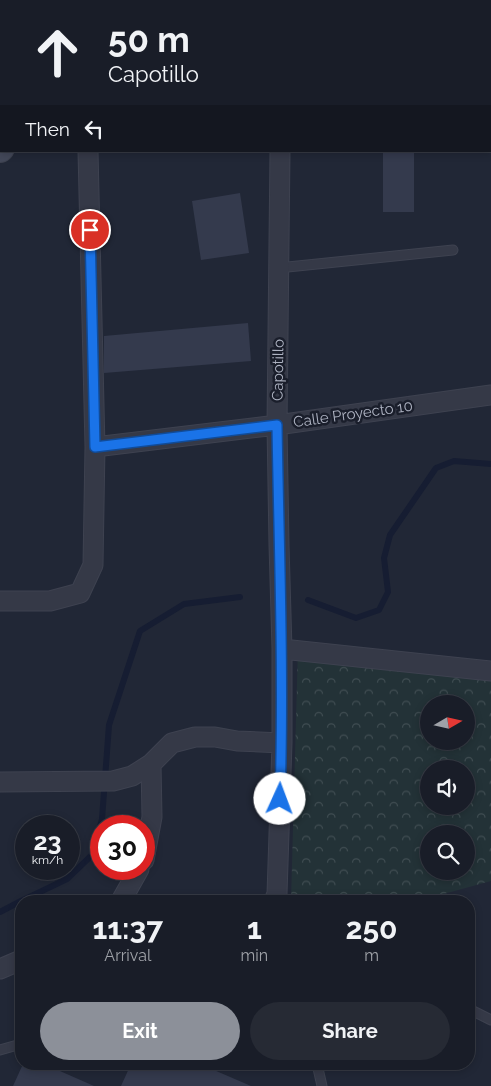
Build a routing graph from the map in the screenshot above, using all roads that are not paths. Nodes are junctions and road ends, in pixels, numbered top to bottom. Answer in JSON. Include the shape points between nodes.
{"nodes":[{"id":1,"x":88,"y":152,"type":"edge"},
{"id":2,"x":280,"y":152,"type":"edge"},
{"id":3,"x":453,"y":250,"type":"dead end"},
{"id":4,"x":278,"y":268,"type":"junction"},
{"id":5,"x":491,"y":394,"type":"edge"},
{"id":6,"x":277,"y":425,"type":"junction"},
{"id":7,"x":95,"y":447,"type":"junction"},
{"id":8,"x":0,"y":601,"type":"edge"},
{"id":9,"x":282,"y":649,"type":"junction"},
{"id":10,"x":491,"y":671,"type":"edge"},
{"id":11,"x":282,"y":743,"type":"junction"},
{"id":12,"x":151,"y":764,"type":"junction"},
{"id":13,"x":0,"y":782,"type":"edge"},
{"id":14,"x":152,"y":815,"type":"edge"},
{"id":15,"x":133,"y":880,"type":"edge"},
{"id":16,"x":124,"y":895,"type":"edge"},
{"id":17,"x":277,"y":895,"type":"edge"},
{"id":18,"x":15,"y":963,"type":"edge"},
{"id":19,"x":0,"y":969,"type":"edge"},
{"id":20,"x":475,"y":1012,"type":"edge"},
{"id":21,"x":491,"y":1020,"type":"edge"},
{"id":22,"x":15,"y":1046,"type":"edge"},
{"id":23,"x":0,"y":1050,"type":"edge"},
{"id":24,"x":318,"y":1070,"type":"edge"},
{"id":25,"x":322,"y":1086,"type":"edge"}],
"edges":[{"from":1,"to":7,"type":"street"},
{"from":2,"to":4,"type":"street","name":"Capotillo"},
{"from":3,"to":4,"type":"lane"},
{"from":4,"to":6,"type":"street","name":"Capotillo"},
{"from":5,"to":6,"type":"street","name":"Calle Proyecto 10"},
{"from":6,"to":7,"type":"street","name":"Calle Proyecto 10"},
{"from":6,"to":9,"type":"street","name":"Capotillo"},
{"from":7,"to":8,"type":"street","via":[[93,565],[80,593],[50,601]]},
{"from":9,"to":10,"type":"street"},
{"from":9,"to":11,"type":"street","name":"Capotillo"},
{"from":11,"to":12,"type":"street","via":[[195,737],[172,743]]},
{"from":11,"to":17,"type":"street","name":"Capotillo"},
{"from":12,"to":13,"type":"street","via":[[132,776],[113,781]]},
{"from":12,"to":14,"type":"street"},
{"from":15,"to":16,"type":"street"},
{"from":18,"to":19,"type":"street"},
{"from":20,"to":21,"type":"lane"},
{"from":22,"to":23,"type":"lane"},
{"from":24,"to":25,"type":"lane"}]}
